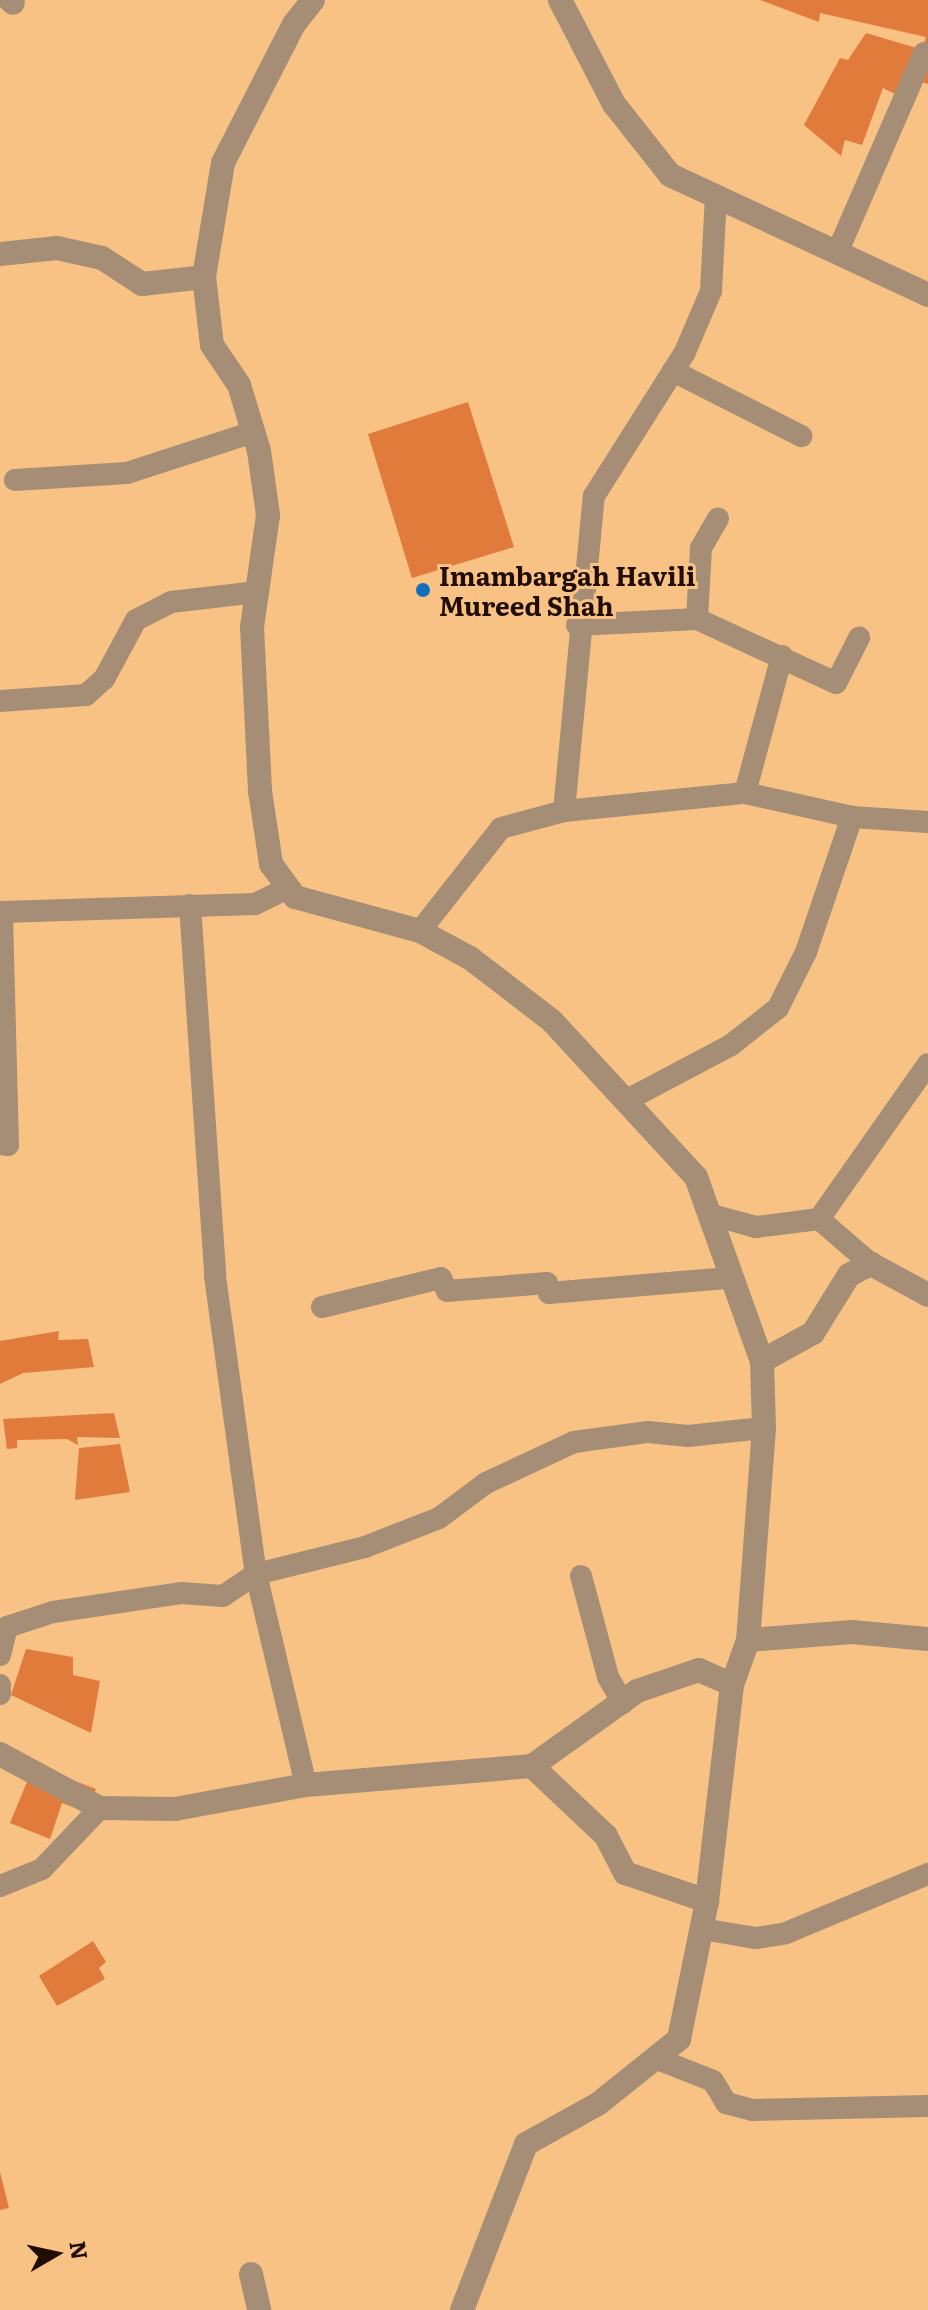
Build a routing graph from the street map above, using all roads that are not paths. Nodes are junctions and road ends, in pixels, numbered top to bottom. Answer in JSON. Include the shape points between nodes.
{"nodes":[{"id":1,"x":313,"y":0,"type":"edge"},
{"id":2,"x":560,"y":0,"type":"edge"},
{"id":3,"x":924,"y":53,"type":"dead end"},
{"id":4,"x":716,"y":196,"type":"junction"},
{"id":5,"x":837,"y":253,"type":"junction"},
{"id":6,"x":0,"y":254,"type":"edge"},
{"id":7,"x":204,"y":277,"type":"junction"},
{"id":8,"x":928,"y":295,"type":"edge"},
{"id":9,"x":673,"y":371,"type":"junction"},
{"id":10,"x":253,"y":432,"type":"junction"},
{"id":11,"x":801,"y":436,"type":"dead end"},
{"id":12,"x":15,"y":480,"type":"dead end"},
{"id":13,"x":718,"y":519,"type":"dead end"},
{"id":14,"x":257,"y":592,"type":"junction"},
{"id":15,"x":697,"y":619,"type":"junction"},
{"id":16,"x":577,"y":625,"type":"junction"},
{"id":17,"x":859,"y":638,"type":"dead end"},
{"id":18,"x":782,"y":656,"type":"junction"},
{"id":19,"x":0,"y":701,"type":"edge"},
{"id":20,"x":745,"y":793,"type":"junction"},
{"id":21,"x":564,"y":811,"type":"junction"},
{"id":22,"x":852,"y":817,"type":"junction"},
{"id":23,"x":928,"y":822,"type":"edge"},
{"id":24,"x":288,"y":888,"type":"junction"},
{"id":25,"x":190,"y":905,"type":"junction"},
{"id":26,"x":420,"y":931,"type":"junction"},
{"id":27,"x":928,"y":1064,"type":"edge"},
{"id":28,"x":629,"y":1099,"type":"junction"},
{"id":29,"x":0,"y":1144,"type":"edge"},
{"id":30,"x":712,"y":1215,"type":"junction"},
{"id":31,"x":819,"y":1219,"type":"junction"},
{"id":32,"x":871,"y":1264,"type":"junction"},
{"id":33,"x":729,"y":1278,"type":"junction"},
{"id":34,"x":928,"y":1295,"type":"edge"},
{"id":35,"x":322,"y":1307,"type":"dead end"},
{"id":36,"x":762,"y":1361,"type":"junction"},
{"id":37,"x":764,"y":1428,"type":"junction"},
{"id":38,"x":256,"y":1574,"type":"junction"},
{"id":39,"x":581,"y":1576,"type":"dead end"},
{"id":40,"x":928,"y":1639,"type":"edge"},
{"id":41,"x":748,"y":1640,"type":"junction"},
{"id":42,"x":0,"y":1655,"type":"edge"},
{"id":43,"x":0,"y":1685,"type":"edge"},
{"id":44,"x":732,"y":1685,"type":"junction"},
{"id":45,"x":0,"y":1694,"type":"edge"},
{"id":46,"x":623,"y":1703,"type":"junction"},
{"id":47,"x":0,"y":1754,"type":"edge"},
{"id":48,"x":532,"y":1766,"type":"junction"},
{"id":49,"x":306,"y":1785,"type":"junction"},
{"id":50,"x":100,"y":1808,"type":"junction"},
{"id":51,"x":928,"y":1874,"type":"edge"},
{"id":52,"x":0,"y":1886,"type":"edge"},
{"id":53,"x":707,"y":1901,"type":"junction"},
{"id":54,"x":702,"y":1929,"type":"junction"},
{"id":55,"x":655,"y":2058,"type":"junction"},
{"id":56,"x":928,"y":2106,"type":"edge"},
{"id":57,"x":251,"y":2274,"type":"dead end"},
{"id":58,"x":259,"y":2310,"type":"edge"},
{"id":59,"x":462,"y":2310,"type":"edge"}],
"edges":[{"from":1,"to":7,"type":"street","via":[[294,24],[223,163]]},
{"from":2,"to":4,"type":"street","via":[[614,104],[670,175]]},
{"from":3,"to":5,"type":"lane"},
{"from":4,"to":5,"type":"street"},
{"from":4,"to":9,"type":"lane","via":[[711,291]]},
{"from":5,"to":8,"type":"street"},
{"from":6,"to":7,"type":"street","via":[[57,248],[102,258],[142,284]]},
{"from":7,"to":10,"type":"street","via":[[212,345],[239,385]]},
{"from":9,"to":11,"type":"lane"},
{"from":9,"to":16,"type":"lane","via":[[594,496]]},
{"from":10,"to":12,"type":"lane","via":[[127,473]]},
{"from":10,"to":14,"type":"street","via":[[268,515]]},
{"from":13,"to":15,"type":"lane","via":[[701,548]]},
{"from":14,"to":19,"type":"lane","via":[[171,602],[136,620],[104,679],[86,695]]},
{"from":14,"to":24,"type":"street","via":[[252,627],[260,791],[271,864]]},
{"from":15,"to":16,"type":"lane"},
{"from":15,"to":18,"type":"lane"},
{"from":16,"to":21,"type":"lane"},
{"from":17,"to":18,"type":"lane","via":[[836,683]]},
{"from":18,"to":20,"type":"lane"},
{"from":20,"to":21,"type":"lane"},
{"from":20,"to":22,"type":"lane"},
{"from":21,"to":26,"type":"lane","via":[[501,828]]},
{"from":22,"to":23,"type":"lane"},
{"from":22,"to":28,"type":"lane","via":[[806,952],[778,1008],[731,1045]]},
{"from":24,"to":25,"type":"lane","via":[[255,904]]},
{"from":24,"to":26,"type":"street","via":[[295,897]]},
{"from":25,"to":29,"type":"lane","via":[[2,912],[8,1145]]},
{"from":25,"to":38,"type":"lane","via":[[215,1276]]},
{"from":26,"to":28,"type":"street","via":[[470,958],[552,1021]]},
{"from":27,"to":31,"type":"lane"},
{"from":28,"to":30,"type":"street","via":[[696,1177]]},
{"from":30,"to":31,"type":"lane","via":[[756,1227]]},
{"from":30,"to":33,"type":"street"},
{"from":31,"to":32,"type":"lane"},
{"from":32,"to":34,"type":"street"},
{"from":32,"to":36,"type":"street","via":[[849,1275],[813,1333]]},
{"from":33,"to":35,"type":"lane","via":[[549,1293],[547,1283],[447,1291],[441,1278]]},
{"from":33,"to":36,"type":"street"},
{"from":36,"to":37,"type":"street"},
{"from":37,"to":38,"type":"lane","via":[[574,1442],[486,1483],[439,1518],[327,1560]]},
{"from":37,"to":41,"type":"street"},
{"from":38,"to":42,"type":"lane","via":[[223,1596],[181,1593],[53,1612],[7,1627]]},
{"from":38,"to":49,"type":"lane"},
{"from":39,"to":46,"type":"lane","via":[[608,1677]]},
{"from":40,"to":41,"type":"street","via":[[852,1632]]},
{"from":41,"to":44,"type":"street"},
{"from":43,"to":45,"type":"lane"},
{"from":44,"to":46,"type":"street","via":[[699,1670],[637,1691]]},
{"from":44,"to":53,"type":"street"},
{"from":46,"to":48,"type":"street"},
{"from":47,"to":50,"type":"street"},
{"from":48,"to":49,"type":"street"},
{"from":48,"to":53,"type":"street","via":[[606,1836],[625,1873]]},
{"from":49,"to":50,"type":"street","via":[[175,1809]]},
{"from":50,"to":52,"type":"lane","via":[[42,1869]]},
{"from":51,"to":54,"type":"lane","via":[[786,1933],[756,1938]]},
{"from":53,"to":54,"type":"street"},
{"from":54,"to":55,"type":"street","via":[[679,2039]]},
{"from":55,"to":56,"type":"lane","via":[[713,2081],[726,2103],[753,2110]]},
{"from":55,"to":59,"type":"street","via":[[598,2104],[526,2144]]},
{"from":57,"to":58,"type":"street"}]}
